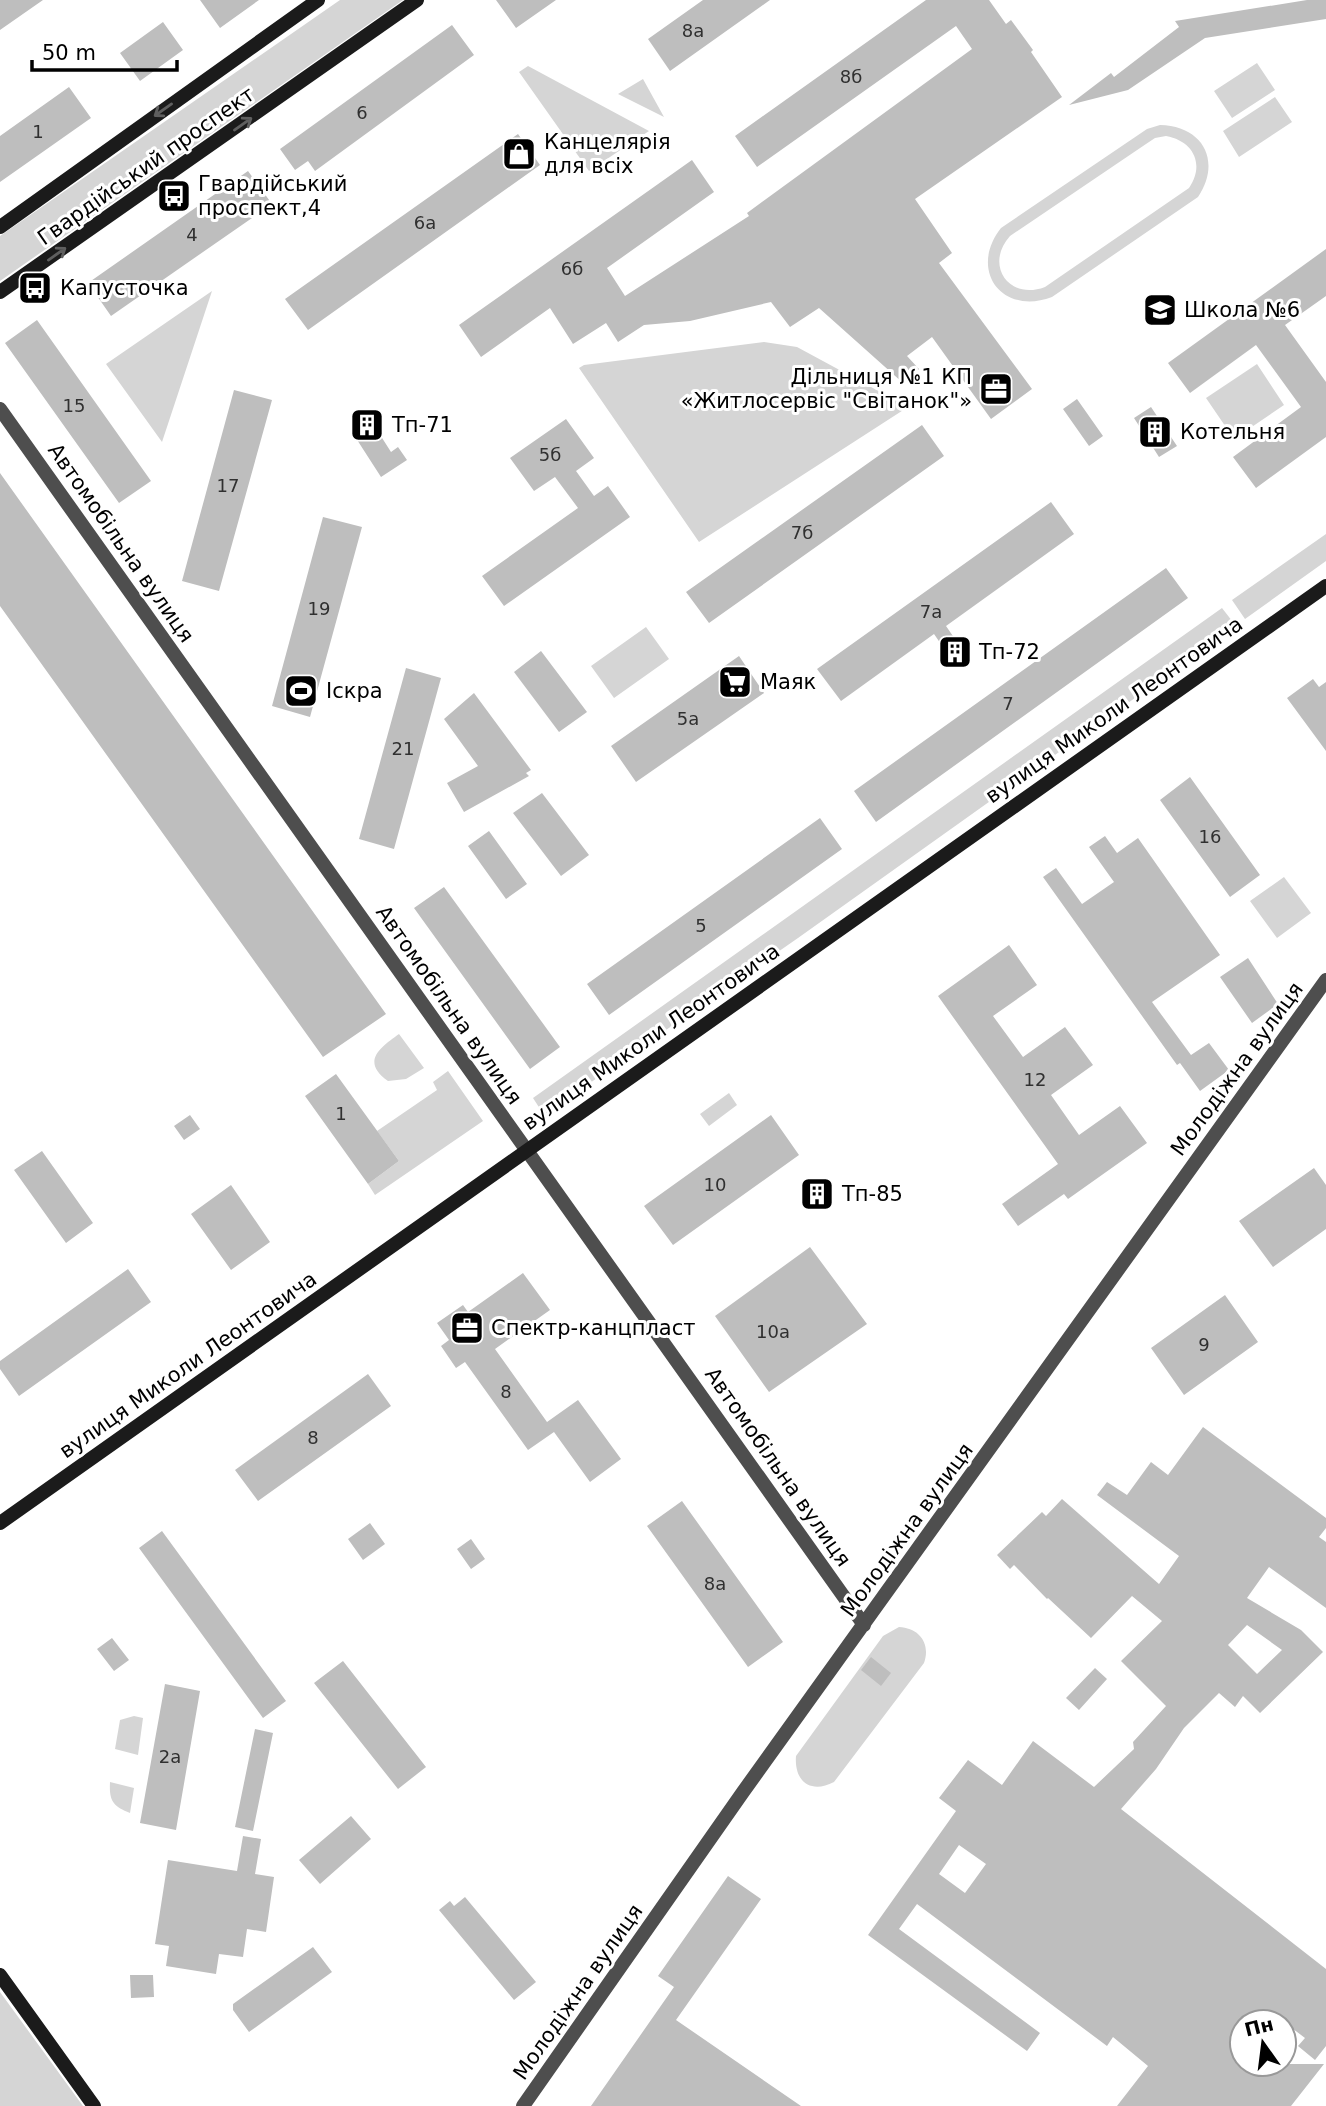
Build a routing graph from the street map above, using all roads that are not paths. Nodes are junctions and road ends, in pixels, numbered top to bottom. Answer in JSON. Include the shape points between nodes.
{"nodes":[{"id":1,"x":318,"y":0,"type":"edge"},
{"id":2,"x":417,"y":0,"type":"edge"},
{"id":3,"x":0,"y":227,"type":"edge"},
{"id":4,"x":0,"y":292,"type":"edge"},
{"id":5,"x":0,"y":409,"type":"edge"},
{"id":6,"x":1326,"y":586,"type":"edge"},
{"id":7,"x":1326,"y":980,"type":"edge"},
{"id":8,"x":527,"y":1150,"type":"junction"},
{"id":9,"x":0,"y":1523,"type":"edge"},
{"id":10,"x":864,"y":1625,"type":"junction"},
{"id":11,"x":0,"y":1975,"type":"edge"},
{"id":12,"x":94,"y":2106,"type":"edge"},
{"id":13,"x":523,"y":2106,"type":"edge"}],
"edges":[{"from":1,"to":3,"type":"street","name":"Гвардійський проспект","one_way":true},
{"from":4,"to":2,"type":"street","name":"Гвардійський проспект","one_way":true},
{"from":5,"to":8,"type":"street","name":"Автомобільна вулиця"},
{"from":6,"to":8,"type":"street","name":"вулиця Миколи Леонтовича"},
{"from":7,"to":10,"type":"street","name":"Молодіжна вулиця"},
{"from":8,"to":9,"type":"street","name":"вулиця Миколи Леонтовича"},
{"from":8,"to":10,"type":"street","name":"Автомобільна вулиця"},
{"from":10,"to":13,"type":"street","name":"Молодіжна вулиця"},
{"from":11,"to":12,"type":"street"}]}
